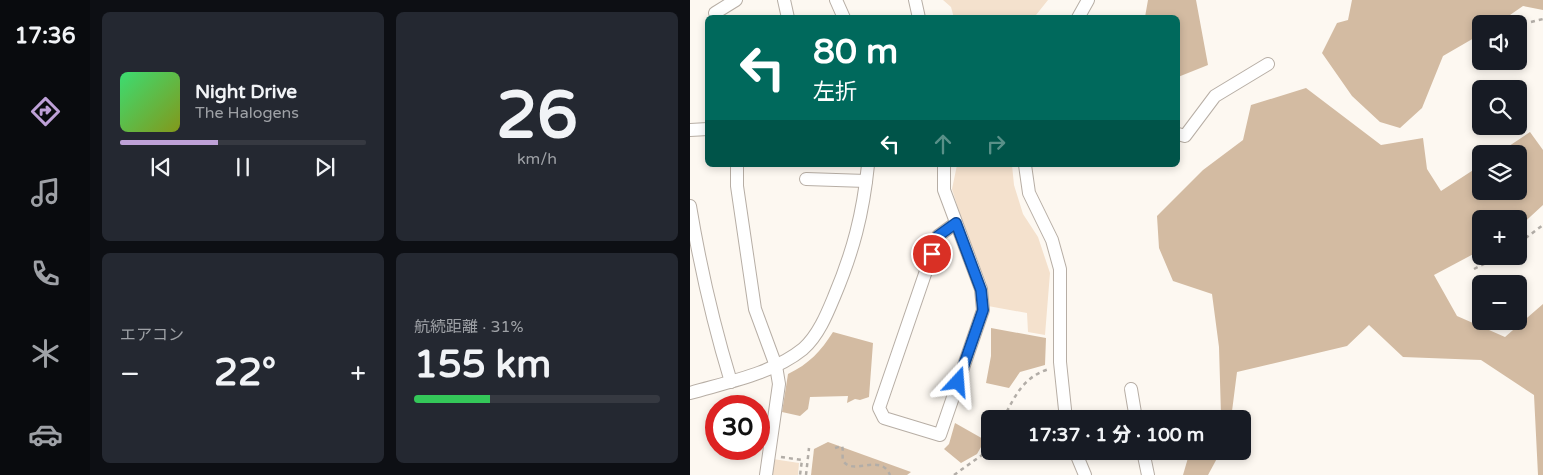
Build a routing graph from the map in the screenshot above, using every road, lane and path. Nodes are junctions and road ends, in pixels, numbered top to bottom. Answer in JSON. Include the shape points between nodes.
{"nodes":[{"id":1,"x":736,"y":0,"type":"edge"},
{"id":2,"x":784,"y":0,"type":"edge"},
{"id":3,"x":836,"y":0,"type":"edge"},
{"id":4,"x":915,"y":0,"type":"edge"},
{"id":5,"x":1088,"y":0,"type":"edge"},
{"id":6,"x":714,"y":10,"type":"edge"},
{"id":7,"x":787,"y":15,"type":"edge"},
{"id":8,"x":843,"y":15,"type":"edge"},
{"id":9,"x":918,"y":15,"type":"edge"},
{"id":10,"x":1080,"y":15,"type":"edge"},
{"id":11,"x":1543,"y":19,"type":"edge"},
{"id":12,"x":1531,"y":22,"type":"dead end"},
{"id":13,"x":1268,"y":64,"type":"dead end"},
{"id":14,"x":705,"y":129,"type":"edge"},
{"id":15,"x":690,"y":130,"type":"edge"},
{"id":16,"x":1180,"y":135,"type":"edge"},
{"id":17,"x":736,"y":167,"type":"edge"},
{"id":18,"x":868,"y":167,"type":"edge"},
{"id":19,"x":944,"y":167,"type":"edge"},
{"id":20,"x":1025,"y":167,"type":"edge"},
{"id":21,"x":806,"y":179,"type":"dead end"},
{"id":22,"x":866,"y":182,"type":"junction"},
{"id":23,"x":690,"y":206,"type":"edge"},
{"id":24,"x":956,"y":223,"type":"junction"},
{"id":25,"x":1543,"y":225,"type":"edge"},
{"id":26,"x":1527,"y":237,"type":"edge"},
{"id":27,"x":1482,"y":265,"type":"edge"},
{"id":28,"x":1474,"y":269,"type":"dead end"},
{"id":29,"x":776,"y":366,"type":"junction"},
{"id":30,"x":1060,"y":366,"type":"junction"},
{"id":31,"x":730,"y":382,"type":"junction"},
{"id":32,"x":1130,"y":389,"type":"dead end"},
{"id":33,"x":690,"y":393,"type":"edge"},
{"id":34,"x":1008,"y":410,"type":"edge"},
{"id":35,"x":1065,"y":410,"type":"edge"},
{"id":36,"x":1134,"y":410,"type":"edge"},
{"id":37,"x":809,"y":448,"type":"dead end"},
{"id":38,"x":835,"y":448,"type":"dead end"},
{"id":39,"x":783,"y":449,"type":"dead end"},
{"id":40,"x":981,"y":456,"type":"edge"},
{"id":41,"x":1079,"y":460,"type":"edge"},
{"id":42,"x":1145,"y":460,"type":"edge"},
{"id":43,"x":766,"y":475,"type":"edge"},
{"id":44,"x":800,"y":475,"type":"edge"},
{"id":45,"x":806,"y":475,"type":"edge"},
{"id":46,"x":890,"y":475,"type":"edge"},
{"id":47,"x":954,"y":475,"type":"edge"},
{"id":48,"x":1085,"y":475,"type":"edge"},
{"id":49,"x":1148,"y":475,"type":"edge"}],
"edges":[{"from":1,"to":6,"type":"street"},
{"from":2,"to":7,"type":"street"},
{"from":3,"to":8,"type":"street"},
{"from":4,"to":9,"type":"street"},
{"from":5,"to":10,"type":"street"},
{"from":11,"to":12,"type":"path"},
{"from":13,"to":16,"type":"street","via":[[1215,96],[1185,136]]},
{"from":14,"to":15,"type":"street"},
{"from":17,"to":29,"type":"street","via":[[755,309]]},
{"from":18,"to":22,"type":"street"},
{"from":19,"to":24,"type":"street","via":[[944,190]]},
{"from":20,"to":30,"type":"street","via":[[1029,194],[1058,255]]},
{"from":21,"to":22,"type":"street"},
{"from":22,"to":29,"type":"street","via":[[856,240],[829,310],[804,348]]},
{"from":23,"to":31,"type":"street","via":[[703,280]]},
{"from":24,"to":24,"type":"street","via":[[981,290],[983,310],[940,435],[884,418],[879,408],[938,236]]},
{"from":25,"to":26,"type":"path"},
{"from":27,"to":28,"type":"path"},
{"from":29,"to":31,"type":"street"},
{"from":29,"to":43,"type":"street","via":[[779,384]]},
{"from":30,"to":34,"type":"path","via":[[1028,378]]},
{"from":30,"to":35,"type":"street"},
{"from":31,"to":33,"type":"street"},
{"from":32,"to":36,"type":"street"},
{"from":37,"to":45,"type":"path"},
{"from":38,"to":46,"type":"path","via":[[842,446],[842,460],[852,469],[878,465]]},
{"from":39,"to":44,"type":"path","via":[[781,458],[802,460]]},
{"from":40,"to":47,"type":"path"},
{"from":41,"to":48,"type":"street"},
{"from":42,"to":49,"type":"street"}]}
